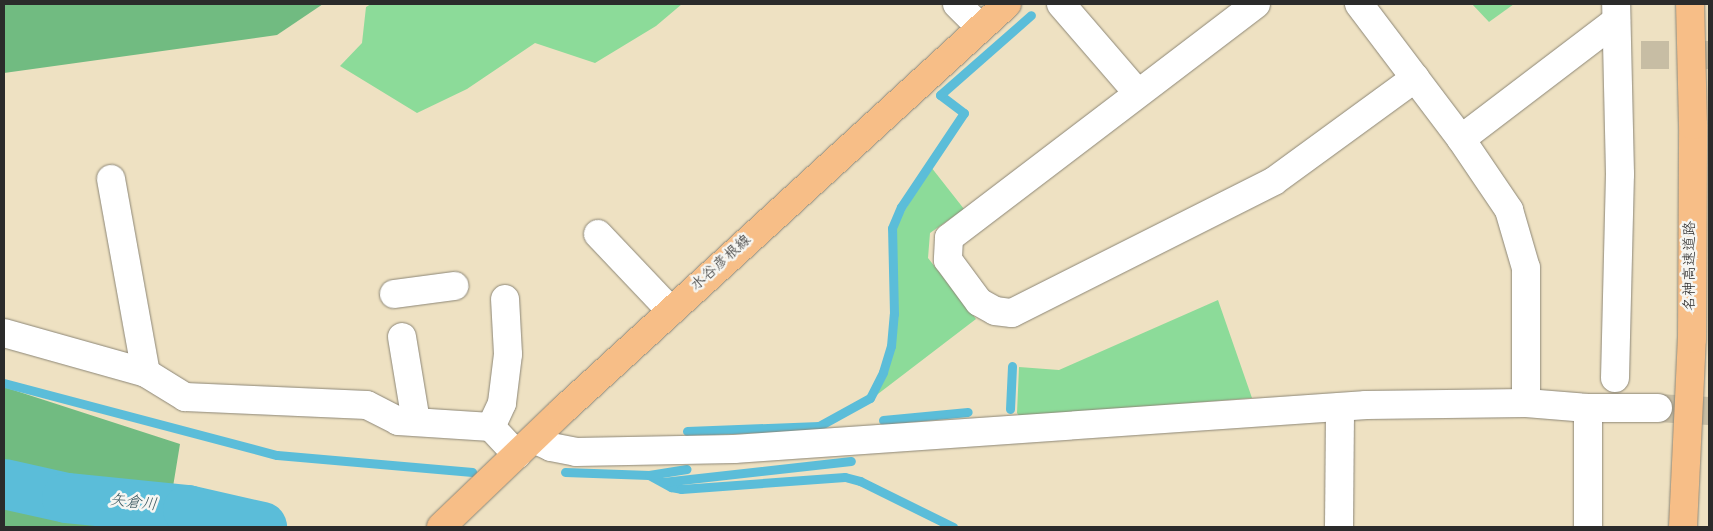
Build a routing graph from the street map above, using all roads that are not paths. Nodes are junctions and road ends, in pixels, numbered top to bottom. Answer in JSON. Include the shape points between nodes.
{"nodes":[{"id":1,"x":957,"y":4,"type":"edge"},
{"id":2,"x":1007,"y":4,"type":"edge"},
{"id":3,"x":1061,"y":4,"type":"edge"},
{"id":4,"x":1256,"y":4,"type":"edge"},
{"id":5,"x":1359,"y":4,"type":"edge"},
{"id":6,"x":1690,"y":4,"type":"edge"},
{"id":7,"x":1616,"y":12,"type":"edge"},
{"id":8,"x":980,"y":28,"type":"junction"},
{"id":9,"x":1415,"y":78,"type":"junction"},
{"id":10,"x":1137,"y":92,"type":"junction"},
{"id":11,"x":1461,"y":139,"type":"junction"},
{"id":12,"x":111,"y":179,"type":"dead end"},
{"id":13,"x":598,"y":234,"type":"dead end"},
{"id":14,"x":454,"y":286,"type":"dead end"},
{"id":15,"x":394,"y":294,"type":"dead end"},
{"id":16,"x":504,"y":299,"type":"dead end"},
{"id":17,"x":671,"y":311,"type":"junction"},
{"id":18,"x":4,"y":333,"type":"edge"},
{"id":19,"x":402,"y":337,"type":"dead end"},
{"id":20,"x":146,"y":373,"type":"junction"},
{"id":21,"x":1615,"y":378,"type":"dead end"},
{"id":22,"x":1526,"y":403,"type":"junction"},
{"id":23,"x":1340,"y":408,"type":"junction"},
{"id":24,"x":1588,"y":408,"type":"junction"},
{"id":25,"x":1658,"y":408,"type":"tunnel mouth"},
{"id":26,"x":416,"y":422,"type":"junction"},
{"id":27,"x":491,"y":427,"type":"junction"},
{"id":28,"x":526,"y":447,"type":"junction"},
{"id":29,"x":441,"y":527,"type":"edge"},
{"id":30,"x":1339,"y":527,"type":"edge"},
{"id":31,"x":1588,"y":527,"type":"edge"},
{"id":32,"x":1683,"y":527,"type":"edge"}],
"edges":[{"from":1,"to":8,"type":"street"},
{"from":2,"to":8,"type":"main road","name":"水谷彦根線"},
{"from":3,"to":10,"type":"street"},
{"from":4,"to":10,"type":"street"},
{"from":5,"to":9,"type":"street"},
{"from":6,"to":32,"type":"main road","name":"名神高速道路","via":[[1692,339]]},
{"from":7,"to":11,"type":"street"},
{"from":7,"to":21,"type":"street","via":[[1630,55]]},
{"from":8,"to":17,"type":"main road","name":"水谷彦根線"},
{"from":9,"to":10,"type":"street","via":[[1274,181],[1012,313],[995,311],[979,302],[948,260],[949,238]]},
{"from":9,"to":11,"type":"street"},
{"from":11,"to":22,"type":"street","via":[[1498,189],[1518,234],[1528,299]]},
{"from":12,"to":20,"type":"street"},
{"from":13,"to":17,"type":"street"},
{"from":14,"to":15,"type":"street"},
{"from":16,"to":27,"type":"street","via":[[508,354],[502,403]]},
{"from":17,"to":28,"type":"main road","name":"水谷彦根線"},
{"from":18,"to":20,"type":"street"},
{"from":19,"to":26,"type":"street"},
{"from":20,"to":26,"type":"street","via":[[185,397],[367,405],[398,421]]},
{"from":22,"to":23,"type":"street"},
{"from":22,"to":24,"type":"street"},
{"from":23,"to":28,"type":"street","via":[[734,449],[576,452]]},
{"from":23,"to":30,"type":"street"},
{"from":24,"to":25,"type":"street"},
{"from":24,"to":31,"type":"street"},
{"from":26,"to":27,"type":"street"},
{"from":27,"to":28,"type":"street"},
{"from":28,"to":29,"type":"main road","name":"水谷彦根線"}]}
